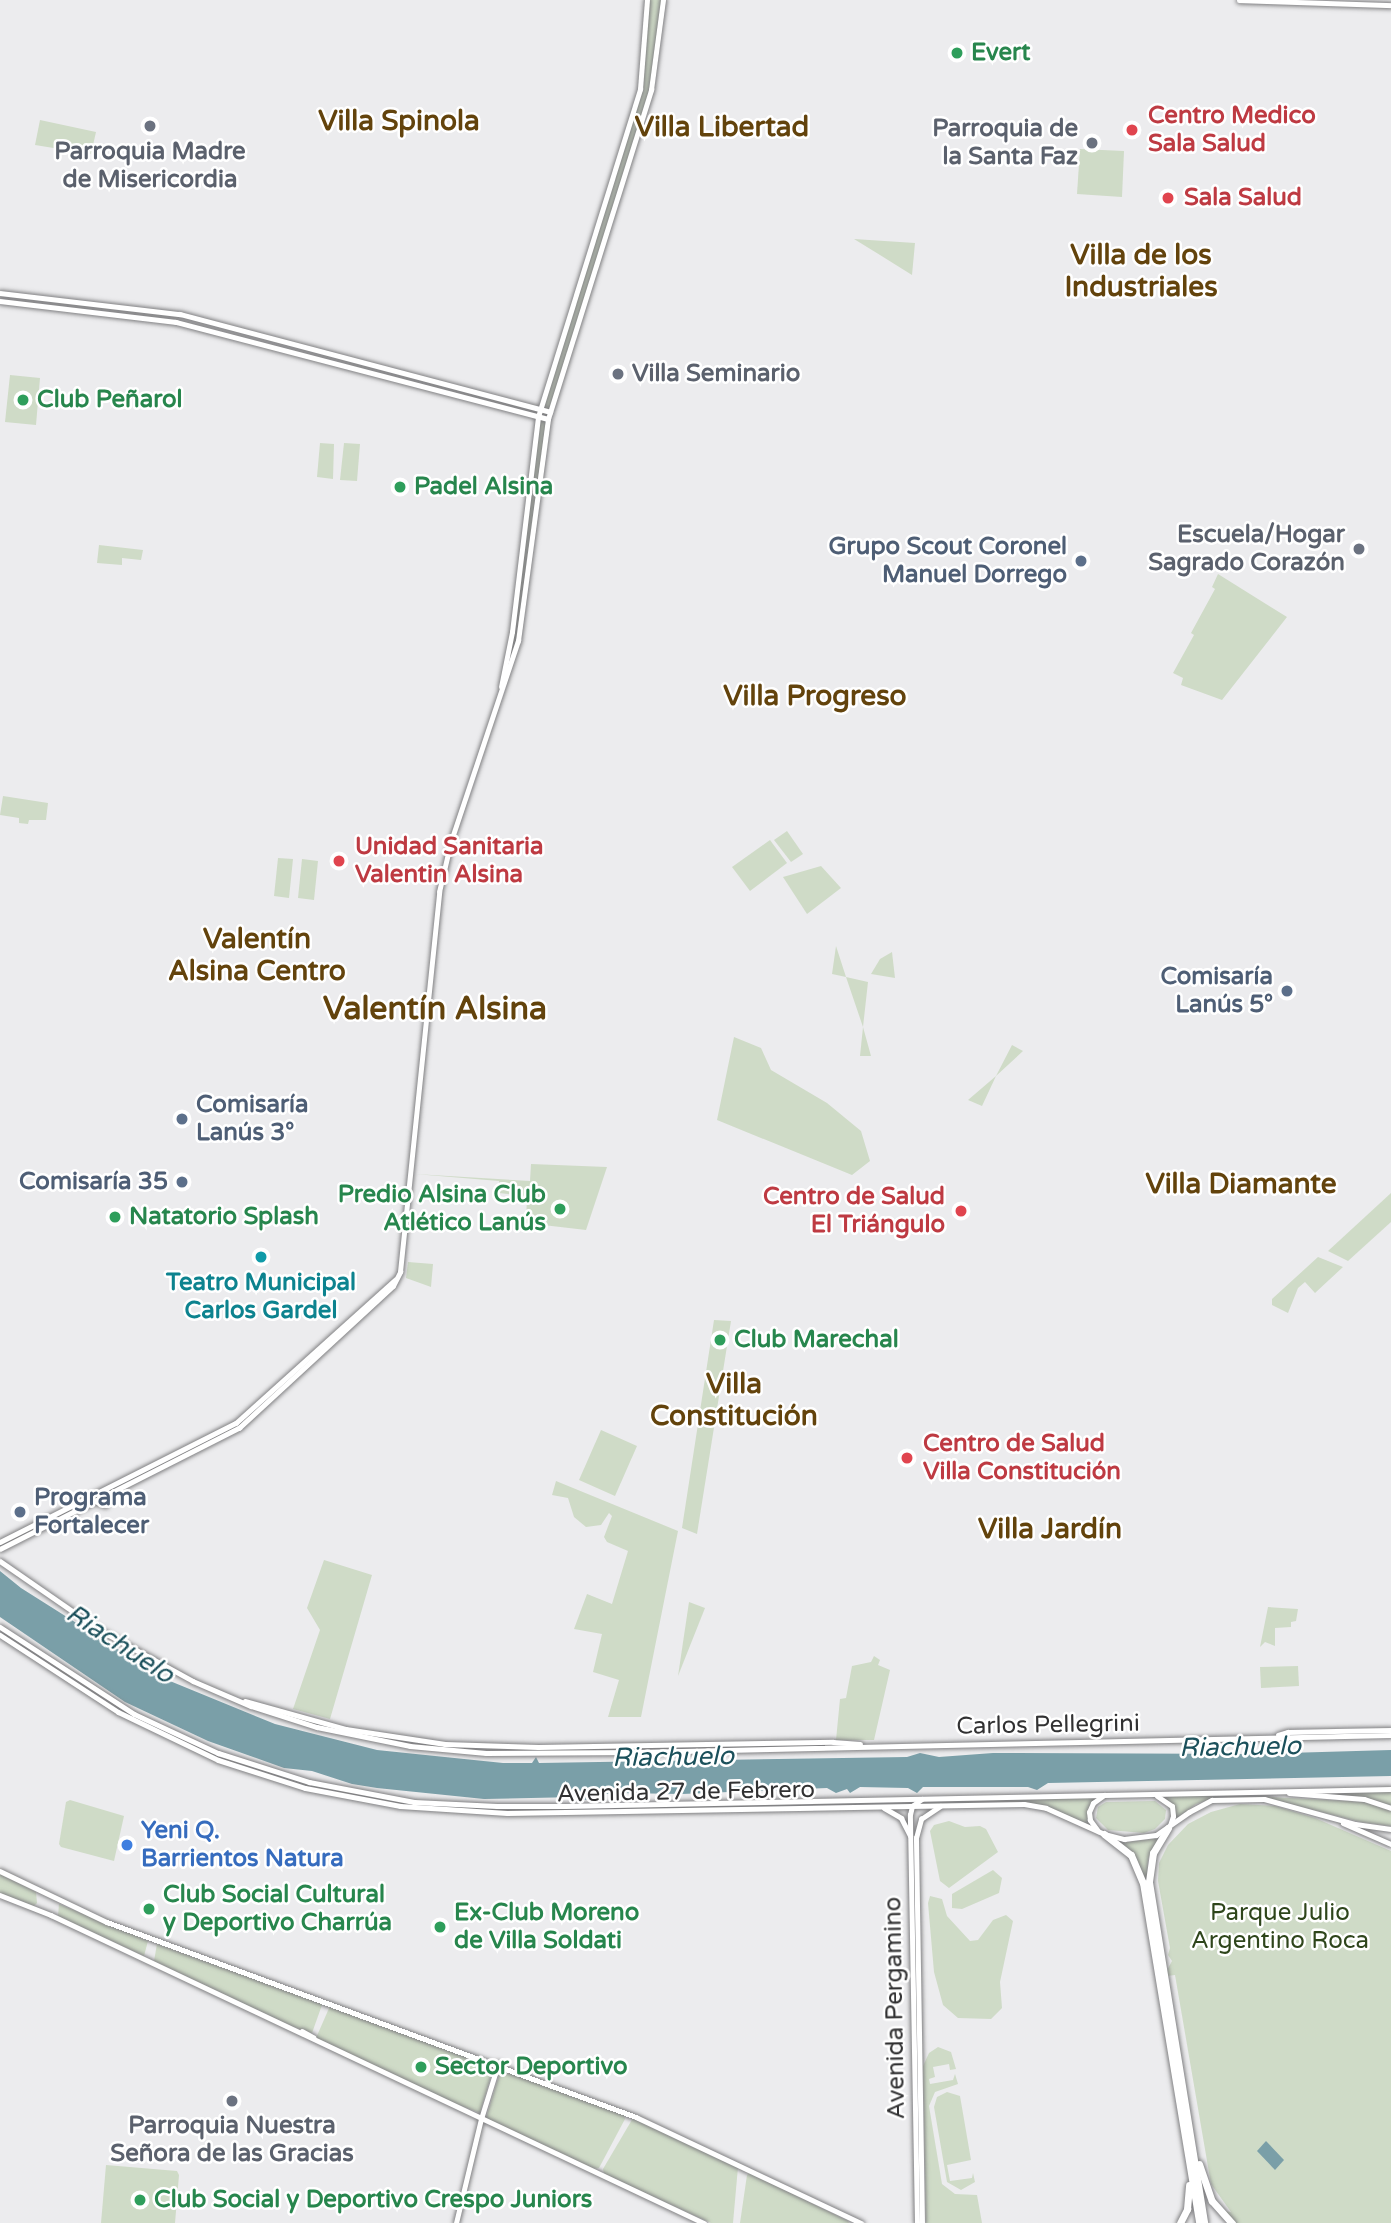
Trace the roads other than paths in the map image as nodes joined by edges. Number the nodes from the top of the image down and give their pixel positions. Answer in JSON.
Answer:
{"nodes":[{"id":1,"x":647,"y":0,"type":"edge"},
{"id":2,"x":663,"y":0,"type":"edge"},
{"id":3,"x":1239,"y":0,"type":"edge"},
{"id":4,"x":1391,"y":5,"type":"edge"},
{"id":5,"x":0,"y":293,"type":"edge"},
{"id":6,"x":0,"y":301,"type":"edge"},
{"id":7,"x":540,"y":409,"type":"junction"},
{"id":8,"x":550,"y":412,"type":"junction"},
{"id":9,"x":538,"y":417,"type":"junction"},
{"id":10,"x":548,"y":419,"type":"junction"},
{"id":11,"x":501,"y":687,"type":"junction"},
{"id":12,"x":396,"y":1280,"type":"junction"},
{"id":13,"x":96,"y":1502,"type":"junction"},
{"id":14,"x":106,"y":1505,"type":"dead end"},
{"id":15,"x":47,"y":1522,"type":"junction"},
{"id":16,"x":0,"y":1542,"type":"edge"},
{"id":17,"x":0,"y":1549,"type":"edge"},
{"id":18,"x":0,"y":1561,"type":"edge"},
{"id":19,"x":0,"y":1627,"type":"edge"},
{"id":20,"x":0,"y":1635,"type":"edge"},
{"id":21,"x":1391,"y":1733,"type":"edge"},
{"id":22,"x":1391,"y":1789,"type":"edge"},
{"id":23,"x":333,"y":1791,"type":"junction"},
{"id":24,"x":1263,"y":1791,"type":"junction"},
{"id":25,"x":1104,"y":1794,"type":"junction"},
{"id":26,"x":1153,"y":1794,"type":"junction"},
{"id":27,"x":923,"y":1798,"type":"junction"},
{"id":28,"x":400,"y":1803,"type":"junction"},
{"id":29,"x":877,"y":1806,"type":"junction"},
{"id":30,"x":912,"y":1806,"type":"junction"},
{"id":31,"x":941,"y":1806,"type":"junction"},
{"id":32,"x":1391,"y":1808,"type":"edge"},
{"id":33,"x":565,"y":1809,"type":"junction"},
{"id":34,"x":1333,"y":1818,"type":"junction"},
{"id":35,"x":1168,"y":1828,"type":"junction"},
{"id":36,"x":1391,"y":1829,"type":"edge"},
{"id":37,"x":1104,"y":1835,"type":"junction"},
{"id":38,"x":910,"y":1836,"type":"junction"},
{"id":39,"x":1391,"y":1844,"type":"edge"},
{"id":40,"x":0,"y":1871,"type":"edge"},
{"id":41,"x":0,"y":1895,"type":"edge"},
{"id":42,"x":288,"y":2028,"type":"junction"},
{"id":43,"x":313,"y":2037,"type":"dead end"},
{"id":44,"x":498,"y":2064,"type":"junction"},
{"id":45,"x":481,"y":2119,"type":"junction"},
{"id":46,"x":1186,"y":2129,"type":"junction"},
{"id":47,"x":1197,"y":2194,"type":"junction"},
{"id":48,"x":456,"y":2223,"type":"edge"},
{"id":49,"x":704,"y":2223,"type":"edge"},
{"id":50,"x":861,"y":2223,"type":"edge"},
{"id":51,"x":919,"y":2223,"type":"edge"},
{"id":52,"x":1180,"y":2223,"type":"edge"},
{"id":53,"x":1199,"y":2223,"type":"edge"},
{"id":54,"x":1204,"y":2223,"type":"edge"},
{"id":55,"x":1232,"y":2223,"type":"edge"}],
"edges":[{"from":1,"to":7,"type":"main road"},
{"from":2,"to":8,"type":"main road"},
{"from":3,"to":4,"type":"main road"},
{"from":5,"to":7,"type":"main road"},
{"from":6,"to":9,"type":"main road"},
{"from":7,"to":8,"type":"main road"},
{"from":7,"to":9,"type":"main road"},
{"from":8,"to":10,"type":"main road"},
{"from":9,"to":10,"type":"main road"},
{"from":9,"to":11,"type":"main road"},
{"from":10,"to":11,"type":"main road"},
{"from":11,"to":12,"type":"main road"},
{"from":12,"to":13,"type":"main road"},
{"from":12,"to":15,"type":"main road"},
{"from":13,"to":14,"type":"main road"},
{"from":13,"to":15,"type":"main road"},
{"from":15,"to":16,"type":"main road"},
{"from":15,"to":17,"type":"main road"},
{"from":18,"to":21,"type":"main road","name":"Carlos Pellegrini"},
{"from":19,"to":23,"type":"main road","name":"Avenida 27 de Febrero"},
{"from":20,"to":23,"type":"main road","name":"Avenida 27 de Febrero"},
{"from":22,"to":24,"type":"main road","name":"Avenida 27 de Febrero"},
{"from":23,"to":28,"type":"main road","name":"Avenida 27 de Febrero"},
{"from":24,"to":26,"type":"main road","name":"Avenida 27 de Febrero"},
{"from":24,"to":32,"type":"main road"},
{"from":25,"to":26,"type":"main road","name":"Avenida 27 de Febrero"},
{"from":25,"to":27,"type":"main road","name":"Avenida 27 de Febrero"},
{"from":25,"to":37,"type":"main road"},
{"from":26,"to":35,"type":"main road"},
{"from":27,"to":30,"type":"main road"},
{"from":27,"to":33,"type":"main road","name":"Avenida 27 de Febrero"},
{"from":28,"to":33,"type":"main road","name":"Avenida 27 de Febrero"},
{"from":28,"to":33,"type":"main road","name":"Avenida 27 de Febrero"},
{"from":29,"to":30,"type":"main road","name":"Avenida 27 de Febrero"},
{"from":29,"to":33,"type":"main road","name":"Avenida 27 de Febrero"},
{"from":29,"to":38,"type":"main road"},
{"from":30,"to":31,"type":"main road","name":"Avenida 27 de Febrero"},
{"from":30,"to":38,"type":"main road","name":"Avenida Pergamino"},
{"from":31,"to":37,"type":"main road","name":"Avenida 27 de Febrero"},
{"from":31,"to":51,"type":"main road","name":"Avenida Pergamino"},
{"from":34,"to":35,"type":"main road","name":"Avenida 27 de Febrero"},
{"from":34,"to":36,"type":"main road","name":"Avenida 27 de Febrero"},
{"from":34,"to":39,"type":"main road"},
{"from":35,"to":37,"type":"main road","name":"Avenida 27 de Febrero"},
{"from":35,"to":46,"type":"highway"},
{"from":37,"to":46,"type":"highway"},
{"from":38,"to":51,"type":"main road","name":"Avenida Pergamino"},
{"from":40,"to":44,"type":"main road"},
{"from":41,"to":42,"type":"main road"},
{"from":42,"to":43,"type":"main road"},
{"from":42,"to":45,"type":"main road"},
{"from":44,"to":45,"type":"main road"},
{"from":44,"to":50,"type":"main road"},
{"from":45,"to":48,"type":"main road"},
{"from":45,"to":49,"type":"main road"},
{"from":46,"to":47,"type":"highway"},
{"from":46,"to":52,"type":"highway"},
{"from":46,"to":55,"type":"highway"},
{"from":47,"to":53,"type":"highway"},
{"from":47,"to":54,"type":"highway"}]}
